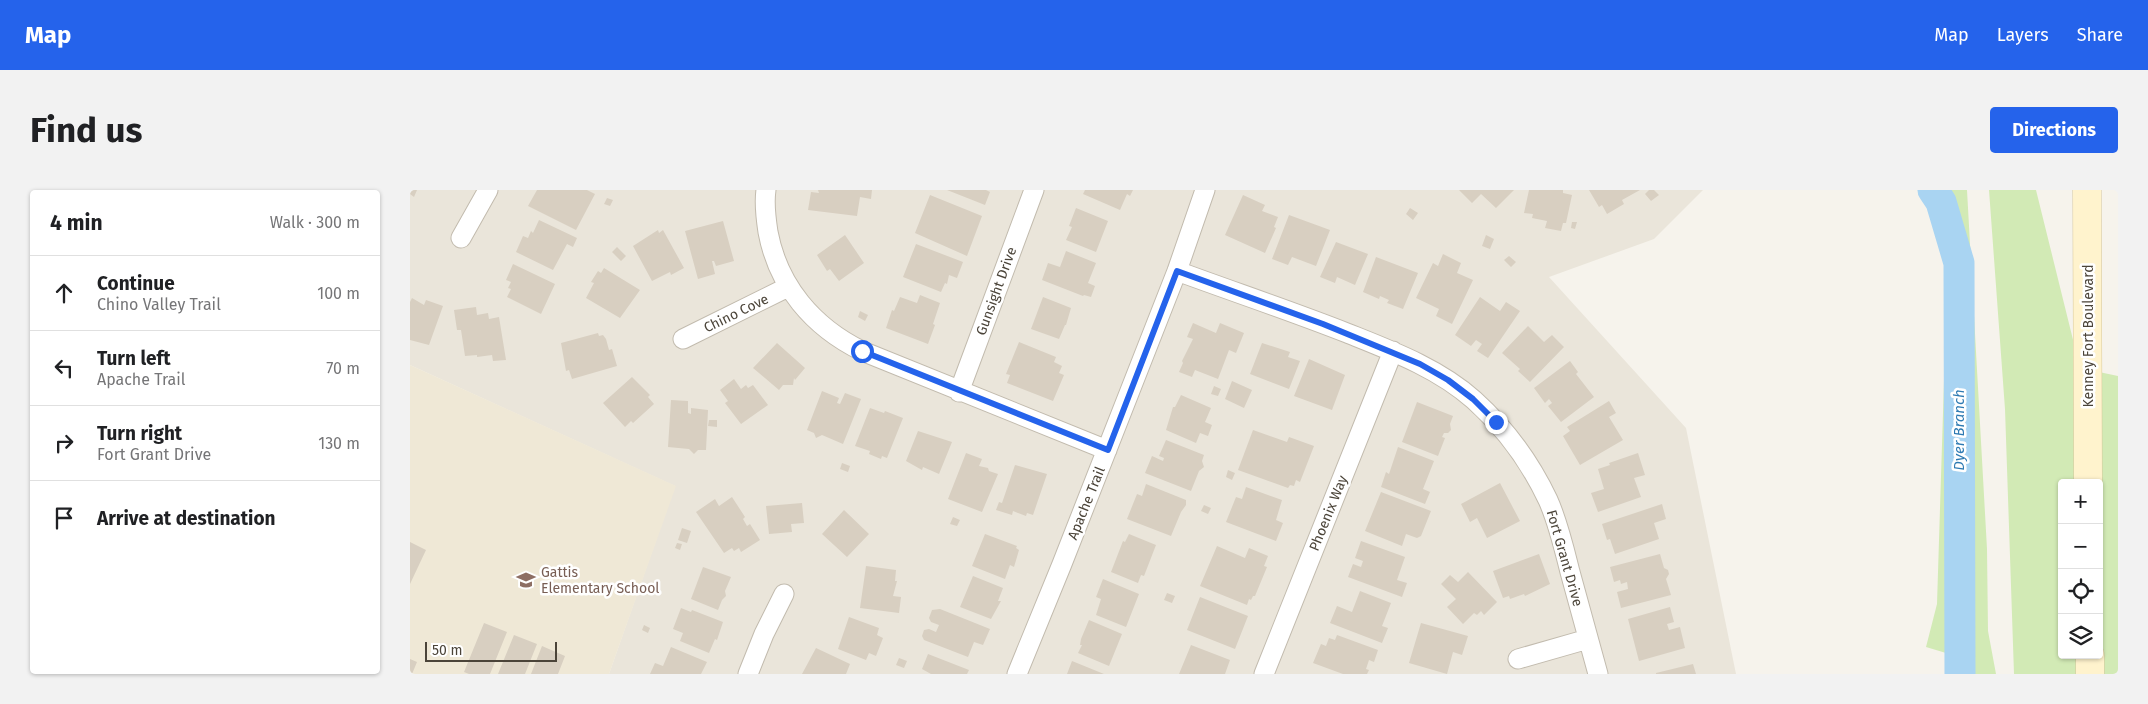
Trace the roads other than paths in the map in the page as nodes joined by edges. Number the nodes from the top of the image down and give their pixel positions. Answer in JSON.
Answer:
{"nodes":[{"id":1,"x":488,"y":190,"type":"edge"},
{"id":2,"x":766,"y":190,"type":"edge"},
{"id":3,"x":1034,"y":190,"type":"edge"},
{"id":4,"x":1204,"y":190,"type":"edge"},
{"id":5,"x":2086,"y":190,"type":"edge"},
{"id":6,"x":461,"y":238,"type":"dead end"},
{"id":7,"x":1177,"y":271,"type":"junction"},
{"id":8,"x":788,"y":287,"type":"junction"},
{"id":9,"x":683,"y":338,"type":"dead end"},
{"id":10,"x":1392,"y":351,"type":"junction"},
{"id":11,"x":959,"y":392,"type":"junction"},
{"id":12,"x":1108,"y":450,"type":"junction"},
{"id":13,"x":2088,"y":479,"type":"edge"},
{"id":14,"x":784,"y":594,"type":"dead end"},
{"id":15,"x":1588,"y":639,"type":"junction"},
{"id":16,"x":1518,"y":658,"type":"dead end"},
{"id":17,"x":2090,"y":659,"type":"edge"},
{"id":18,"x":748,"y":674,"type":"edge"},
{"id":19,"x":1017,"y":674,"type":"edge"},
{"id":20,"x":1264,"y":674,"type":"edge"},
{"id":21,"x":1598,"y":674,"type":"edge"},
{"id":22,"x":2090,"y":674,"type":"edge"}],
"edges":[{"from":1,"to":6,"type":"street"},
{"from":2,"to":8,"type":"street"},
{"from":3,"to":11,"type":"street","name":"Gunsight Drive"},
{"from":4,"to":7,"type":"street","name":"Apache Trail"},
{"from":5,"to":13,"type":"main road","name":"Kenney Fort Boulevard"},
{"from":7,"to":10,"type":"street","name":"Fort Grant Drive"},
{"from":7,"to":12,"type":"street","name":"Apache Trail"},
{"from":8,"to":9,"type":"street","name":"Chino Cove"},
{"from":8,"to":11,"type":"street"},
{"from":10,"to":15,"type":"street","name":"Fort Grant Drive"},
{"from":10,"to":20,"type":"street","name":"Phoenix Way"},
{"from":11,"to":12,"type":"street"},
{"from":12,"to":19,"type":"street","name":"Apache Trail"},
{"from":14,"to":18,"type":"street"},
{"from":15,"to":16,"type":"street"},
{"from":15,"to":21,"type":"street","name":"Fort Grant Drive"},
{"from":17,"to":22,"type":"main road"}]}
